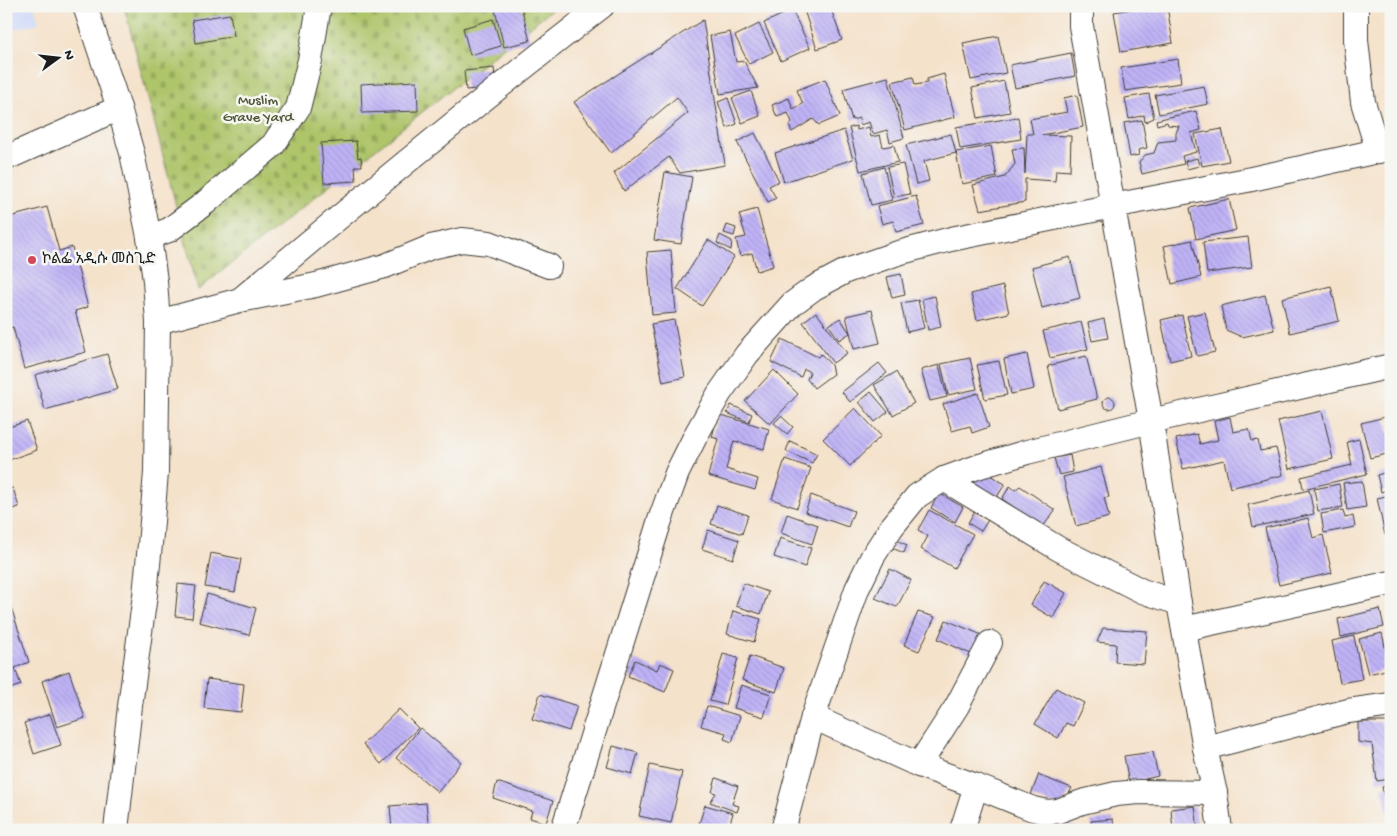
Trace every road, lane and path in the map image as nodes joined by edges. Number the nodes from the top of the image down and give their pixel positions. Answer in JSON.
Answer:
{"nodes":[{"id":1,"x":85,"y":6,"type":"edge"},
{"id":2,"x":319,"y":6,"type":"edge"},
{"id":3,"x":602,"y":6,"type":"edge"},
{"id":4,"x":1081,"y":6,"type":"edge"},
{"id":5,"x":1356,"y":6,"type":"edge"},
{"id":6,"x":119,"y":108,"type":"junction"},
{"id":7,"x":1384,"y":150,"type":"edge"},
{"id":8,"x":6,"y":158,"type":"edge"},
{"id":9,"x":1113,"y":206,"type":"junction"},
{"id":10,"x":149,"y":237,"type":"junction"},
{"id":11,"x":549,"y":266,"type":"dead end"},
{"id":12,"x":240,"y":300,"type":"junction"},
{"id":13,"x":158,"y":322,"type":"junction"},
{"id":14,"x":1391,"y":366,"type":"edge"},
{"id":15,"x":1151,"y":421,"type":"junction"},
{"id":16,"x":944,"y":480,"type":"junction"},
{"id":17,"x":1391,"y":583,"type":"edge"},
{"id":18,"x":1179,"y":603,"type":"junction"},
{"id":19,"x":1184,"y":629,"type":"junction"},
{"id":20,"x":990,"y":643,"type":"dead end"},
{"id":21,"x":1391,"y":705,"type":"edge"},
{"id":22,"x":813,"y":717,"type":"junction"},
{"id":23,"x":1205,"y":748,"type":"junction"},
{"id":24,"x":919,"y":765,"type":"junction"},
{"id":25,"x":976,"y":786,"type":"junction"},
{"id":26,"x":1215,"y":793,"type":"junction"},
{"id":27,"x":116,"y":830,"type":"edge"},
{"id":28,"x":562,"y":830,"type":"edge"},
{"id":29,"x":783,"y":830,"type":"edge"},
{"id":30,"x":962,"y":830,"type":"edge"},
{"id":31,"x":1220,"y":830,"type":"edge"}],
"edges":[{"from":1,"to":6,"type":"street"},
{"from":2,"to":10,"type":"street"},
{"from":3,"to":12,"type":"street"},
{"from":4,"to":9,"type":"street"},
{"from":5,"to":7,"type":"street"},
{"from":6,"to":8,"type":"street"},
{"from":6,"to":10,"type":"street"},
{"from":7,"to":9,"type":"street"},
{"from":9,"to":15,"type":"street"},
{"from":9,"to":28,"type":"street"},
{"from":10,"to":13,"type":"street"},
{"from":11,"to":12,"type":"street"},
{"from":12,"to":13,"type":"street"},
{"from":13,"to":27,"type":"street"},
{"from":14,"to":15,"type":"street"},
{"from":15,"to":16,"type":"street"},
{"from":15,"to":18,"type":"street"},
{"from":16,"to":18,"type":"street"},
{"from":16,"to":22,"type":"street"},
{"from":17,"to":19,"type":"street"},
{"from":18,"to":19,"type":"street"},
{"from":19,"to":23,"type":"street"},
{"from":20,"to":24,"type":"street"},
{"from":21,"to":23,"type":"street"},
{"from":22,"to":24,"type":"street"},
{"from":22,"to":29,"type":"street"},
{"from":23,"to":26,"type":"street"},
{"from":24,"to":25,"type":"street"},
{"from":25,"to":26,"type":"street"},
{"from":25,"to":30,"type":"street"},
{"from":26,"to":31,"type":"street"}]}
